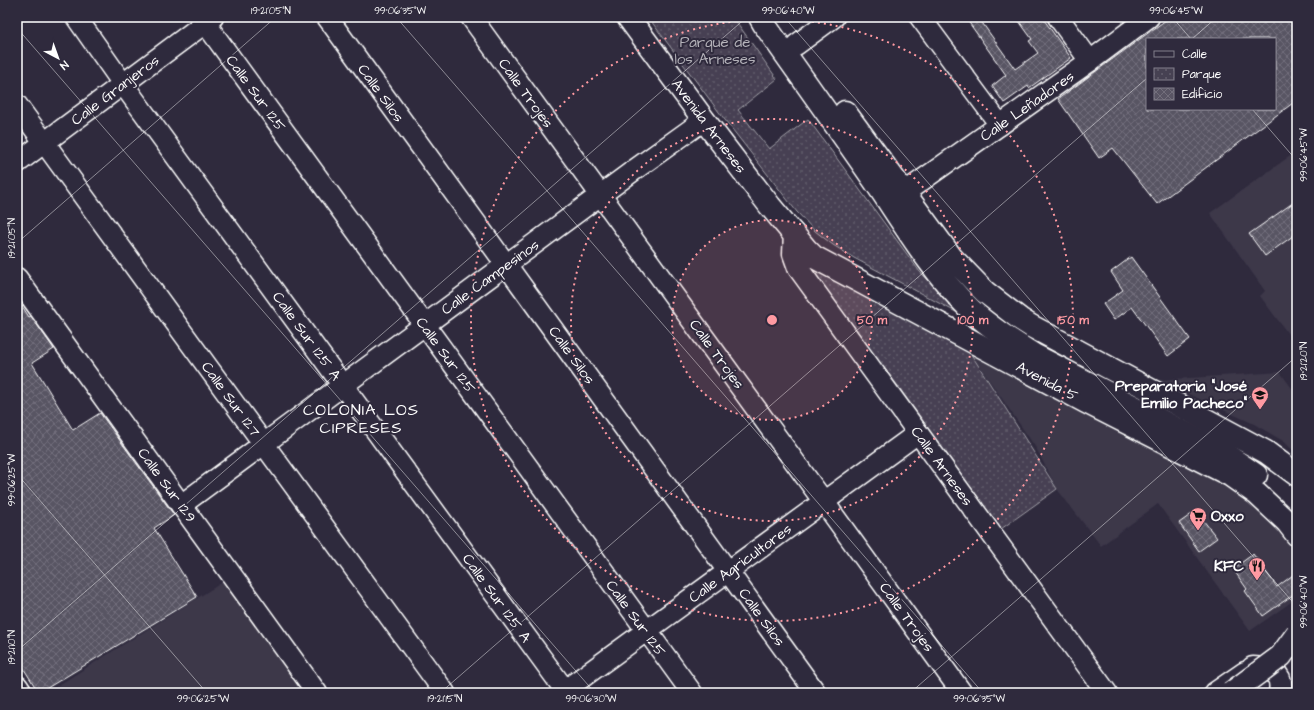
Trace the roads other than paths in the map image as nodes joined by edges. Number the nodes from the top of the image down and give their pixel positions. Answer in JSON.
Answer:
{"nodes":[{"id":1,"x":76,"y":17,"type":"edge"},
{"id":2,"x":326,"y":17,"type":"edge"},
{"id":3,"x":471,"y":17,"type":"edge"},
{"id":4,"x":628,"y":17,"type":"edge"},
{"id":5,"x":760,"y":17,"type":"edge"},
{"id":6,"x":776,"y":17,"type":"edge"},
{"id":7,"x":834,"y":17,"type":"edge"},
{"id":8,"x":920,"y":17,"type":"edge"},
{"id":9,"x":1058,"y":17,"type":"edge"},
{"id":10,"x":1149,"y":17,"type":"edge"},
{"id":11,"x":207,"y":19,"type":"edge"},
{"id":12,"x":796,"y":45,"type":"junction"},
{"id":13,"x":1090,"y":61,"type":"junction"},
{"id":14,"x":123,"y":84,"type":"junction"},
{"id":15,"x":17,"y":104,"type":"edge"},
{"id":16,"x":704,"y":120,"type":"junction"},
{"id":17,"x":1000,"y":125,"type":"junction"},
{"id":18,"x":44,"y":142,"type":"junction"},
{"id":19,"x":17,"y":163,"type":"edge"},
{"id":20,"x":904,"y":193,"type":"junction"},
{"id":21,"x":601,"y":195,"type":"junction"},
{"id":22,"x":794,"y":233,"type":"junction"},
{"id":23,"x":506,"y":265,"type":"junction"},
{"id":24,"x":17,"y":278,"type":"edge"},
{"id":25,"x":424,"y":325,"type":"junction"},
{"id":26,"x":343,"y":386,"type":"junction"},
{"id":27,"x":918,"y":432,"type":"junction"},
{"id":28,"x":264,"y":444,"type":"junction"},
{"id":29,"x":1297,"y":475,"type":"edge"},
{"id":30,"x":824,"y":502,"type":"junction"},
{"id":31,"x":181,"y":505,"type":"junction"},
{"id":32,"x":1297,"y":512,"type":"edge"},
{"id":33,"x":1297,"y":535,"type":"edge"},
{"id":34,"x":728,"y":571,"type":"junction"},
{"id":35,"x":646,"y":631,"type":"junction"},
{"id":36,"x":1297,"y":634,"type":"edge"},
{"id":37,"x":1292,"y":653,"type":"edge"},
{"id":38,"x":1254,"y":668,"type":"junction"},
{"id":39,"x":1297,"y":685,"type":"edge"},
{"id":40,"x":17,"y":687,"type":"edge"},
{"id":41,"x":564,"y":692,"type":"edge"},
{"id":42,"x":21,"y":693,"type":"edge"},
{"id":43,"x":317,"y":693,"type":"edge"},
{"id":44,"x":445,"y":693,"type":"edge"},
{"id":45,"x":692,"y":693,"type":"edge"},
{"id":46,"x":816,"y":693,"type":"edge"},
{"id":47,"x":962,"y":693,"type":"edge"},
{"id":48,"x":1107,"y":693,"type":"edge"},
{"id":49,"x":1216,"y":693,"type":"edge"},
{"id":50,"x":1231,"y":693,"type":"edge"},
{"id":51,"x":1253,"y":693,"type":"edge"},
{"id":52,"x":1280,"y":693,"type":"edge"},
{"id":53,"x":1286,"y":693,"type":"edge"}],
"edges":[{"from":1,"to":14,"type":"street","name":"Calle Sur 125 A"},
{"from":2,"to":23,"type":"street","name":"Calle Silos"},
{"from":3,"to":21,"type":"street","name":"Calle Trojes"},
{"from":4,"to":16,"type":"main road","name":"Avenida Arneses"},
{"from":5,"to":32,"type":"main road"},
{"from":6,"to":12,"type":"main road"},
{"from":7,"to":12,"type":"street"},
{"from":8,"to":17,"type":"street"},
{"from":9,"to":13,"type":"street"},
{"from":10,"to":13,"type":"street","name":"Calle Leñadores"},
{"from":11,"to":14,"type":"street","name":"Calle Granjeros"},
{"from":11,"to":25,"type":"street","name":"Calle Sur 125"},
{"from":12,"to":20,"type":"main road"},
{"from":13,"to":17,"type":"street","name":"Calle Leñadores"},
{"from":14,"to":18,"type":"street","name":"Calle Granjeros"},
{"from":14,"to":26,"type":"street","name":"Calle Sur 125 A"},
{"from":15,"to":18,"type":"street","name":"Calle Sur 127"},
{"from":16,"to":21,"type":"street","name":"Calle Campesinos"},
{"from":16,"to":22,"type":"main road","name":"Avenida Arneses"},
{"from":17,"to":20,"type":"street","name":"Calle Leñadores"},
{"from":18,"to":19,"type":"street","name":"Calle Granjeros"},
{"from":18,"to":28,"type":"street","name":"Calle Sur 127"},
{"from":20,"to":29,"type":"main road"},
{"from":21,"to":23,"type":"street","name":"Calle Campesinos"},
{"from":21,"to":30,"type":"street","name":"Calle Trojes"},
{"from":22,"to":27,"type":"street","name":"Calle Arneses"},
{"from":22,"to":33,"type":"main road","name":"Avenida 5"},
{"from":23,"to":25,"type":"street","name":"Calle Campesinos"},
{"from":23,"to":34,"type":"street","name":"Calle Silos"},
{"from":24,"to":31,"type":"street","name":"Calle Sur 129"},
{"from":25,"to":26,"type":"street","name":"Calle Campesinos"},
{"from":25,"to":35,"type":"street","name":"Calle Sur 125"},
{"from":26,"to":28,"type":"street","name":"Calle Campesinos"},
{"from":26,"to":41,"type":"street","name":"Calle Sur 125 A"},
{"from":27,"to":30,"type":"street","name":"Calle Agricultores"},
{"from":27,"to":48,"type":"street","name":"Calle Arneses"},
{"from":28,"to":31,"type":"street","name":"Calle Campesinos"},
{"from":28,"to":44,"type":"street","name":"Calle Sur 127"},
{"from":30,"to":34,"type":"street","name":"Calle Agricultores"},
{"from":30,"to":47,"type":"street","name":"Calle Trojes"},
{"from":31,"to":43,"type":"street","name":"Calle Sur 129"},
{"from":34,"to":35,"type":"street","name":"Calle Agricultores"},
{"from":34,"to":46,"type":"street","name":"Calle Silos"},
{"from":35,"to":41,"type":"street","name":"Calle Agricultores"},
{"from":35,"to":45,"type":"street","name":"Calle Sur 125"},
{"from":36,"to":37,"type":"main road","bridge":true},
{"from":36,"to":38,"type":"main road"},
{"from":37,"to":50,"type":"main road","bridge":true},
{"from":37,"to":51,"type":"main road"},
{"from":38,"to":49,"type":"main road"},
{"from":38,"to":52,"type":"main road"},
{"from":39,"to":53,"type":"main road"},
{"from":40,"to":42,"type":"main road"}]}
